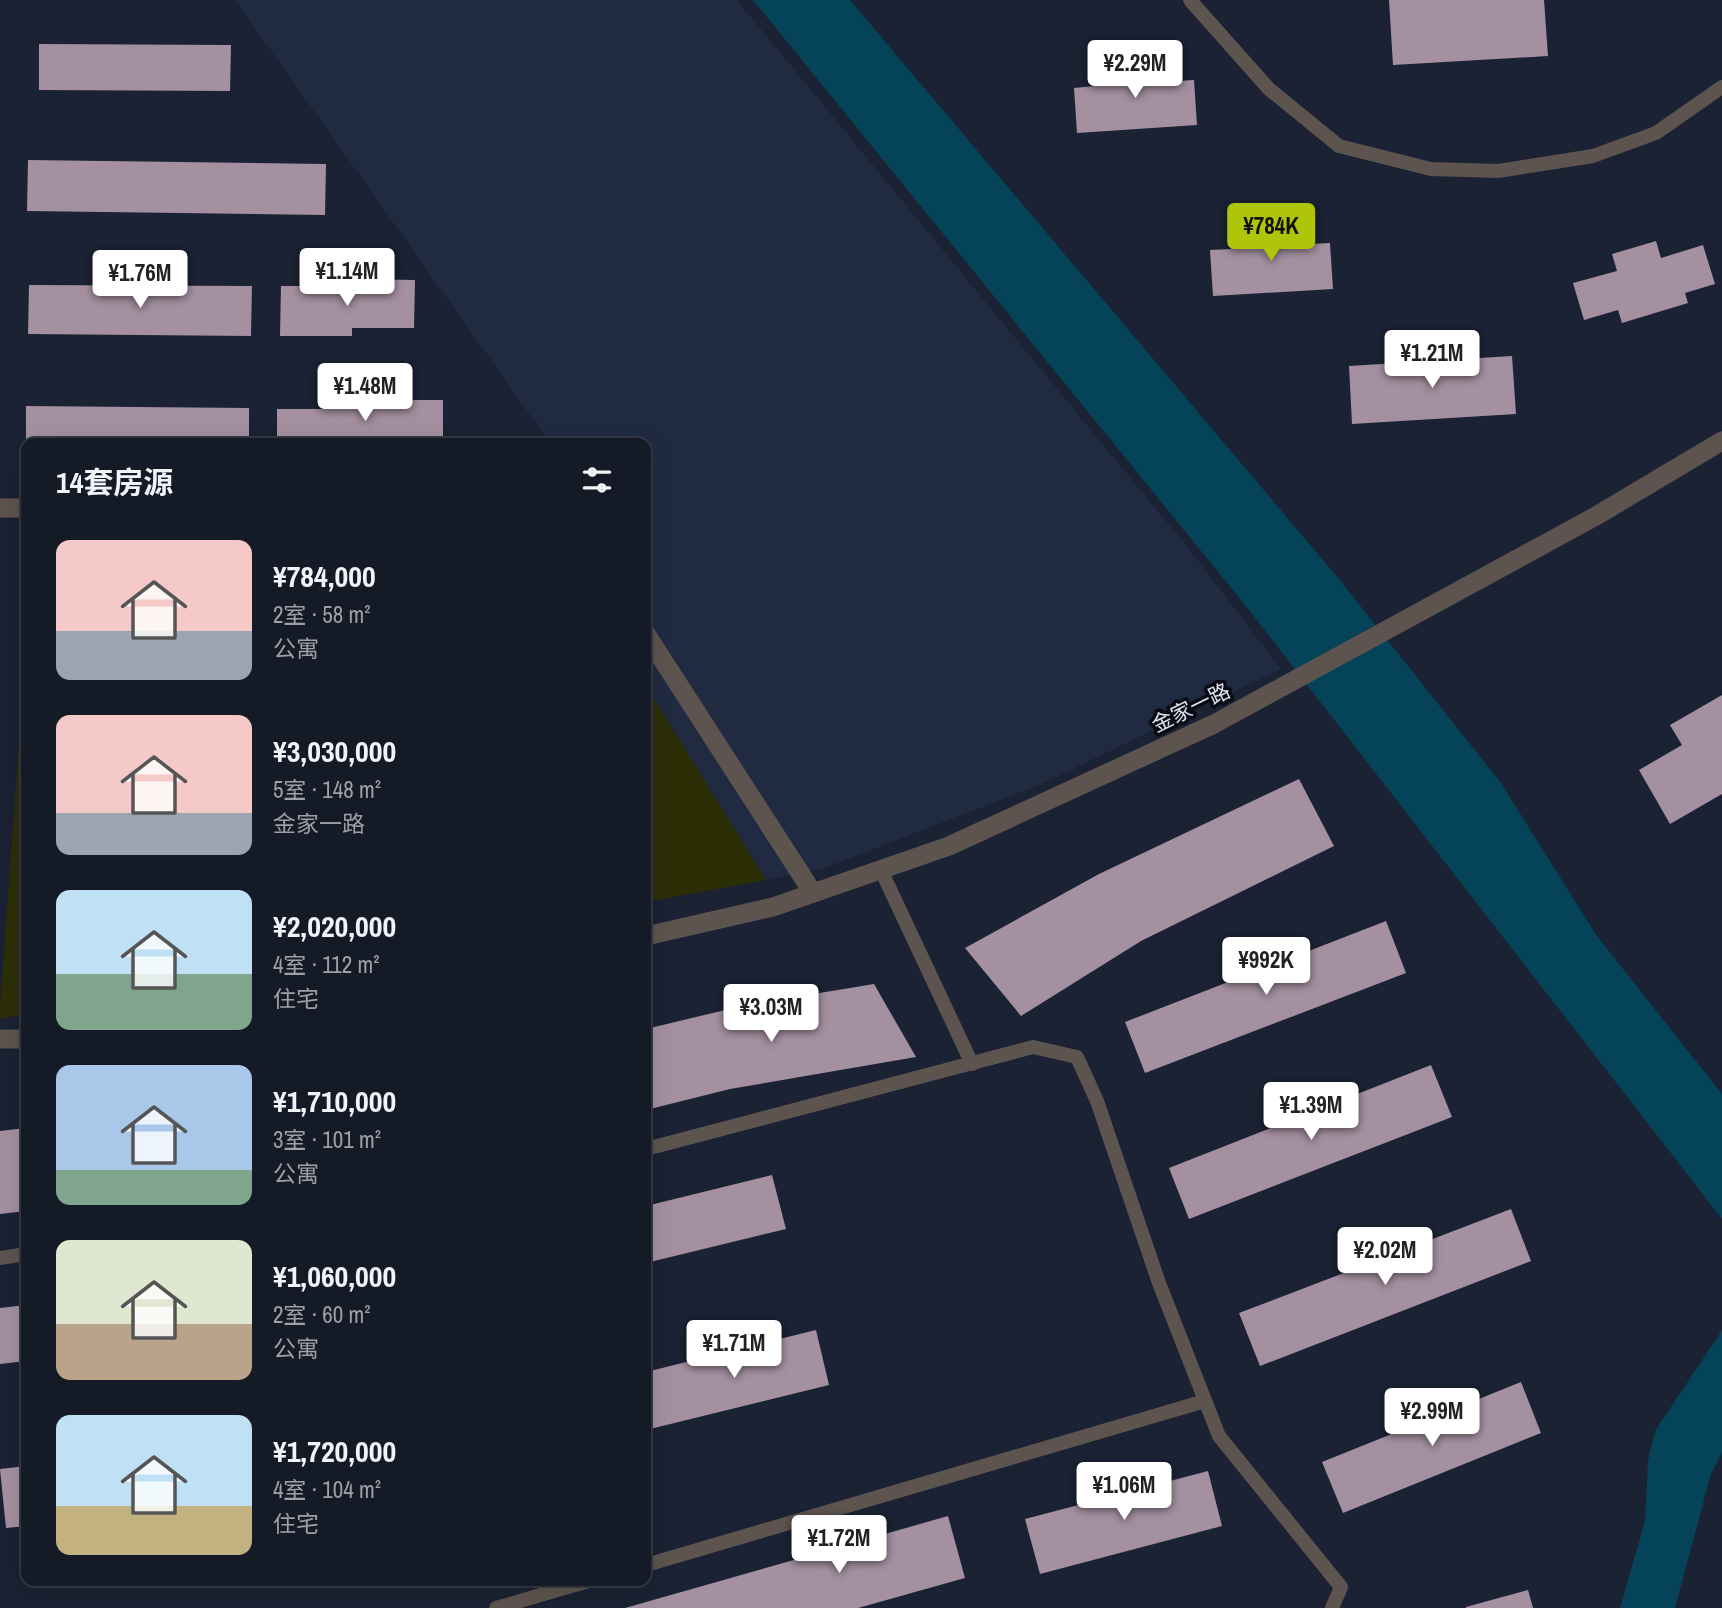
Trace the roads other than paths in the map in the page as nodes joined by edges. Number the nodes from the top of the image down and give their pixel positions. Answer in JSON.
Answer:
{"nodes":[{"id":1,"x":1190,"y":0,"type":"edge"},
{"id":2,"x":1722,"y":86,"type":"edge"},
{"id":3,"x":1722,"y":441,"type":"edge"},
{"id":4,"x":0,"y":508,"type":"edge"},
{"id":5,"x":21,"y":508,"type":"edge"},
{"id":6,"x":651,"y":643,"type":"edge"},
{"id":7,"x":881,"y":870,"type":"junction"},
{"id":8,"x":813,"y":893,"type":"junction"},
{"id":9,"x":651,"y":935,"type":"edge"},
{"id":10,"x":0,"y":1039,"type":"edge"},
{"id":11,"x":21,"y":1039,"type":"edge"},
{"id":12,"x":972,"y":1064,"type":"junction"},
{"id":13,"x":651,"y":1148,"type":"edge"},
{"id":14,"x":21,"y":1255,"type":"edge"},
{"id":15,"x":0,"y":1258,"type":"edge"},
{"id":16,"x":1205,"y":1401,"type":"junction"},
{"id":17,"x":651,"y":1563,"type":"edge"},
{"id":18,"x":571,"y":1586,"type":"edge"},
{"id":19,"x":496,"y":1608,"type":"edge"},
{"id":20,"x":1332,"y":1608,"type":"edge"}],
"edges":[{"from":1,"to":2,"type":"lane"},
{"from":3,"to":7,"type":"street","name":"金家一路"},
{"from":4,"to":5,"type":"street"},
{"from":6,"to":8,"type":"street"},
{"from":7,"to":8,"type":"street","name":"金家一路"},
{"from":7,"to":12,"type":"lane"},
{"from":8,"to":9,"type":"street","name":"金家一路"},
{"from":10,"to":11,"type":"street"},
{"from":12,"to":13,"type":"lane"},
{"from":12,"to":16,"type":"lane"},
{"from":14,"to":15,"type":"lane"},
{"from":16,"to":17,"type":"lane"},
{"from":16,"to":20,"type":"lane"},
{"from":18,"to":19,"type":"lane"}]}
